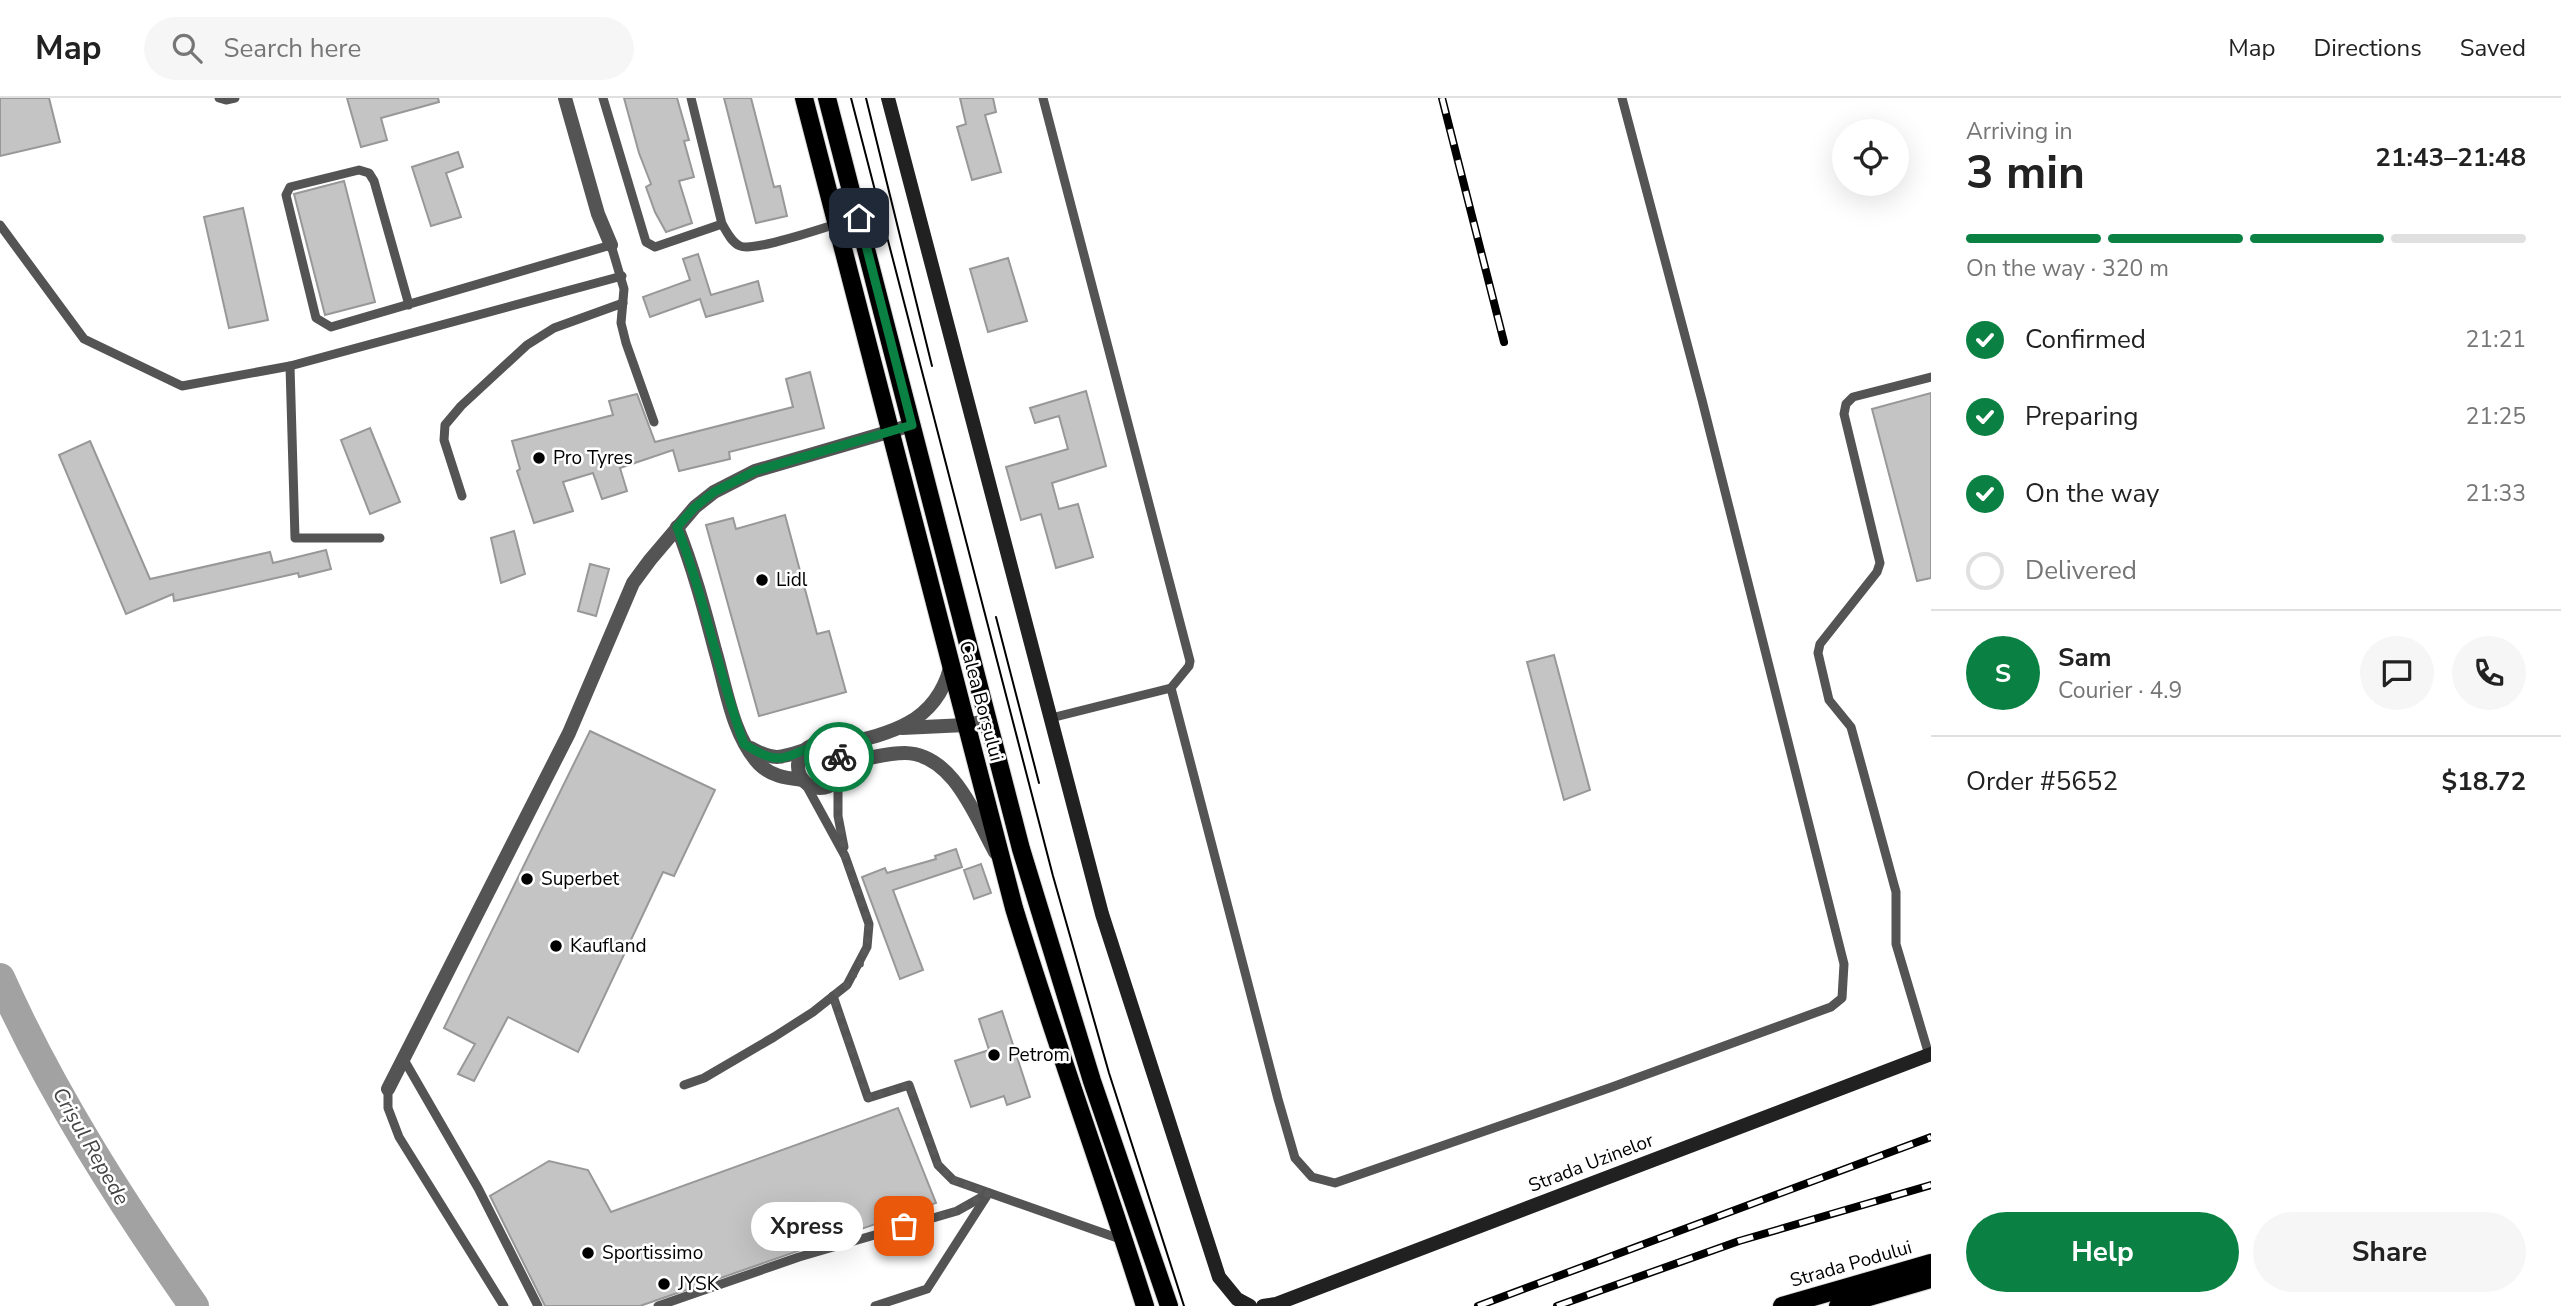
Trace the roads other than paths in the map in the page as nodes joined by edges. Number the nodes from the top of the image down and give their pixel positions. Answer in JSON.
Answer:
{"nodes":[{"id":1,"x":219,"y":98,"type":"edge"},
{"id":2,"x":235,"y":98,"type":"edge"},
{"id":3,"x":565,"y":98,"type":"edge"},
{"id":4,"x":603,"y":98,"type":"edge"},
{"id":5,"x":691,"y":98,"type":"edge"},
{"id":6,"x":804,"y":98,"type":"edge"},
{"id":7,"x":827,"y":98,"type":"edge"},
{"id":8,"x":888,"y":98,"type":"edge"},
{"id":9,"x":1043,"y":98,"type":"edge"},
{"id":10,"x":1622,"y":98,"type":"edge"},
{"id":11,"x":722,"y":224,"type":"junction"},
{"id":12,"x":836,"y":224,"type":"junction"},
{"id":13,"x":0,"y":225,"type":"edge"},
{"id":14,"x":611,"y":245,"type":"junction"},
{"id":15,"x":622,"y":276,"type":"junction"},
{"id":16,"x":623,"y":303,"type":"junction"},
{"id":17,"x":409,"y":305,"type":"junction"},
{"id":18,"x":290,"y":366,"type":"junction"},
{"id":19,"x":1931,"y":377,"type":"edge"},
{"id":20,"x":654,"y":422,"type":"dead end"},
{"id":21,"x":912,"y":425,"type":"junction"},
{"id":22,"x":891,"y":430,"type":"junction"},
{"id":23,"x":462,"y":496,"type":"dead end"},
{"id":24,"x":677,"y":527,"type":"junction"},
{"id":25,"x":380,"y":538,"type":"dead end"},
{"id":26,"x":950,"y":668,"type":"junction"},
{"id":27,"x":1171,"y":688,"type":"junction"},
{"id":28,"x":1051,"y":718,"type":"junction"},
{"id":29,"x":988,"y":721,"type":"junction"},
{"id":30,"x":966,"y":726,"type":"junction"},
{"id":31,"x":902,"y":728,"type":"junction"},
{"id":32,"x":744,"y":744,"type":"junction"},
{"id":33,"x":830,"y":747,"type":"junction"},
{"id":34,"x":805,"y":750,"type":"junction"},
{"id":35,"x":840,"y":772,"type":"junction"},
{"id":36,"x":804,"y":781,"type":"junction"},
{"id":37,"x":845,"y":856,"type":"junction"},
{"id":38,"x":1003,"y":867,"type":"junction"},
{"id":39,"x":833,"y":996,"type":"junction"},
{"id":40,"x":1930,"y":1054,"type":"edge"},
{"id":41,"x":403,"y":1058,"type":"junction"},
{"id":42,"x":684,"y":1085,"type":"dead end"},
{"id":43,"x":388,"y":1089,"type":"joint"},
{"id":44,"x":989,"y":1193,"type":"junction"},
{"id":45,"x":1124,"y":1241,"type":"junction"},
{"id":46,"x":1931,"y":1263,"type":"edge"},
{"id":47,"x":1931,"y":1279,"type":"edge"},
{"id":48,"x":504,"y":1306,"type":"edge"},
{"id":49,"x":538,"y":1306,"type":"edge"},
{"id":50,"x":658,"y":1306,"type":"edge"},
{"id":51,"x":874,"y":1306,"type":"edge"},
{"id":52,"x":1145,"y":1306,"type":"edge"},
{"id":53,"x":1168,"y":1306,"type":"edge"},
{"id":54,"x":1250,"y":1306,"type":"edge"},
{"id":55,"x":1263,"y":1306,"type":"edge"},
{"id":56,"x":1782,"y":1306,"type":"edge"},
{"id":57,"x":1838,"y":1306,"type":"edge"}],
"edges":[{"from":1,"to":2,"type":"lane"},
{"from":3,"to":14,"type":"street"},
{"from":4,"to":11,"type":"lane"},
{"from":5,"to":11,"type":"lane"},
{"from":6,"to":12,"type":"main road","name":"Calea Borșului"},
{"from":7,"to":21,"type":"main road","name":"Calea Borșului"},
{"from":8,"to":28,"type":"street"},
{"from":9,"to":27,"type":"lane"},
{"from":10,"to":27,"type":"lane"},
{"from":11,"to":12,"type":"lane"},
{"from":12,"to":22,"type":"main road","name":"Calea Borșului"},
{"from":13,"to":18,"type":"lane"},
{"from":14,"to":15,"type":"lane"},
{"from":14,"to":17,"type":"lane"},
{"from":15,"to":16,"type":"lane"},
{"from":15,"to":18,"type":"lane"},
{"from":16,"to":20,"type":"lane"},
{"from":16,"to":23,"type":"lane"},
{"from":17,"to":17,"type":"lane"},
{"from":18,"to":25,"type":"lane"},
{"from":19,"to":40,"type":"lane"},
{"from":21,"to":22,"type":"street"},
{"from":21,"to":29,"type":"main road","name":"Calea Borșului"},
{"from":22,"to":24,"type":"street"},
{"from":22,"to":26,"type":"main road","name":"Calea Borșului"},
{"from":24,"to":32,"type":"street"},
{"from":24,"to":41,"type":"street"},
{"from":26,"to":30,"type":"main road","name":"Calea Borșului"},
{"from":26,"to":31,"type":"street"},
{"from":27,"to":28,"type":"lane"},
{"from":28,"to":54,"type":"street"},
{"from":29,"to":30,"type":"street"},
{"from":29,"to":53,"type":"main road","name":"Calea Borșului"},
{"from":30,"to":31,"type":"street"},
{"from":30,"to":38,"type":"main road","name":"Calea Borșului"},
{"from":31,"to":33,"type":"street"},
{"from":32,"to":34,"type":"street"},
{"from":32,"to":36,"type":"street"},
{"from":33,"to":34,"type":"street"},
{"from":33,"to":35,"type":"street"},
{"from":34,"to":36,"type":"street"},
{"from":35,"to":36,"type":"street"},
{"from":35,"to":37,"type":"lane"},
{"from":35,"to":38,"type":"street"},
{"from":36,"to":37,"type":"lane"},
{"from":37,"to":39,"type":"lane"},
{"from":38,"to":45,"type":"main road","name":"Calea Borșului"},
{"from":39,"to":42,"type":"lane"},
{"from":39,"to":44,"type":"lane"},
{"from":40,"to":55,"type":"street","name":"Strada Uzinelor"},
{"from":41,"to":43,"type":"street"},
{"from":41,"to":49,"type":"lane"},
{"from":43,"to":48,"type":"lane"},
{"from":44,"to":45,"type":"lane"},
{"from":44,"to":50,"type":"lane"},
{"from":44,"to":51,"type":"lane"},
{"from":45,"to":52,"type":"main road","name":"Calea Borșului"},
{"from":46,"to":56,"type":"main road","name":"Strada Podului"},
{"from":47,"to":57,"type":"main road","name":"Strada Podului"}]}
